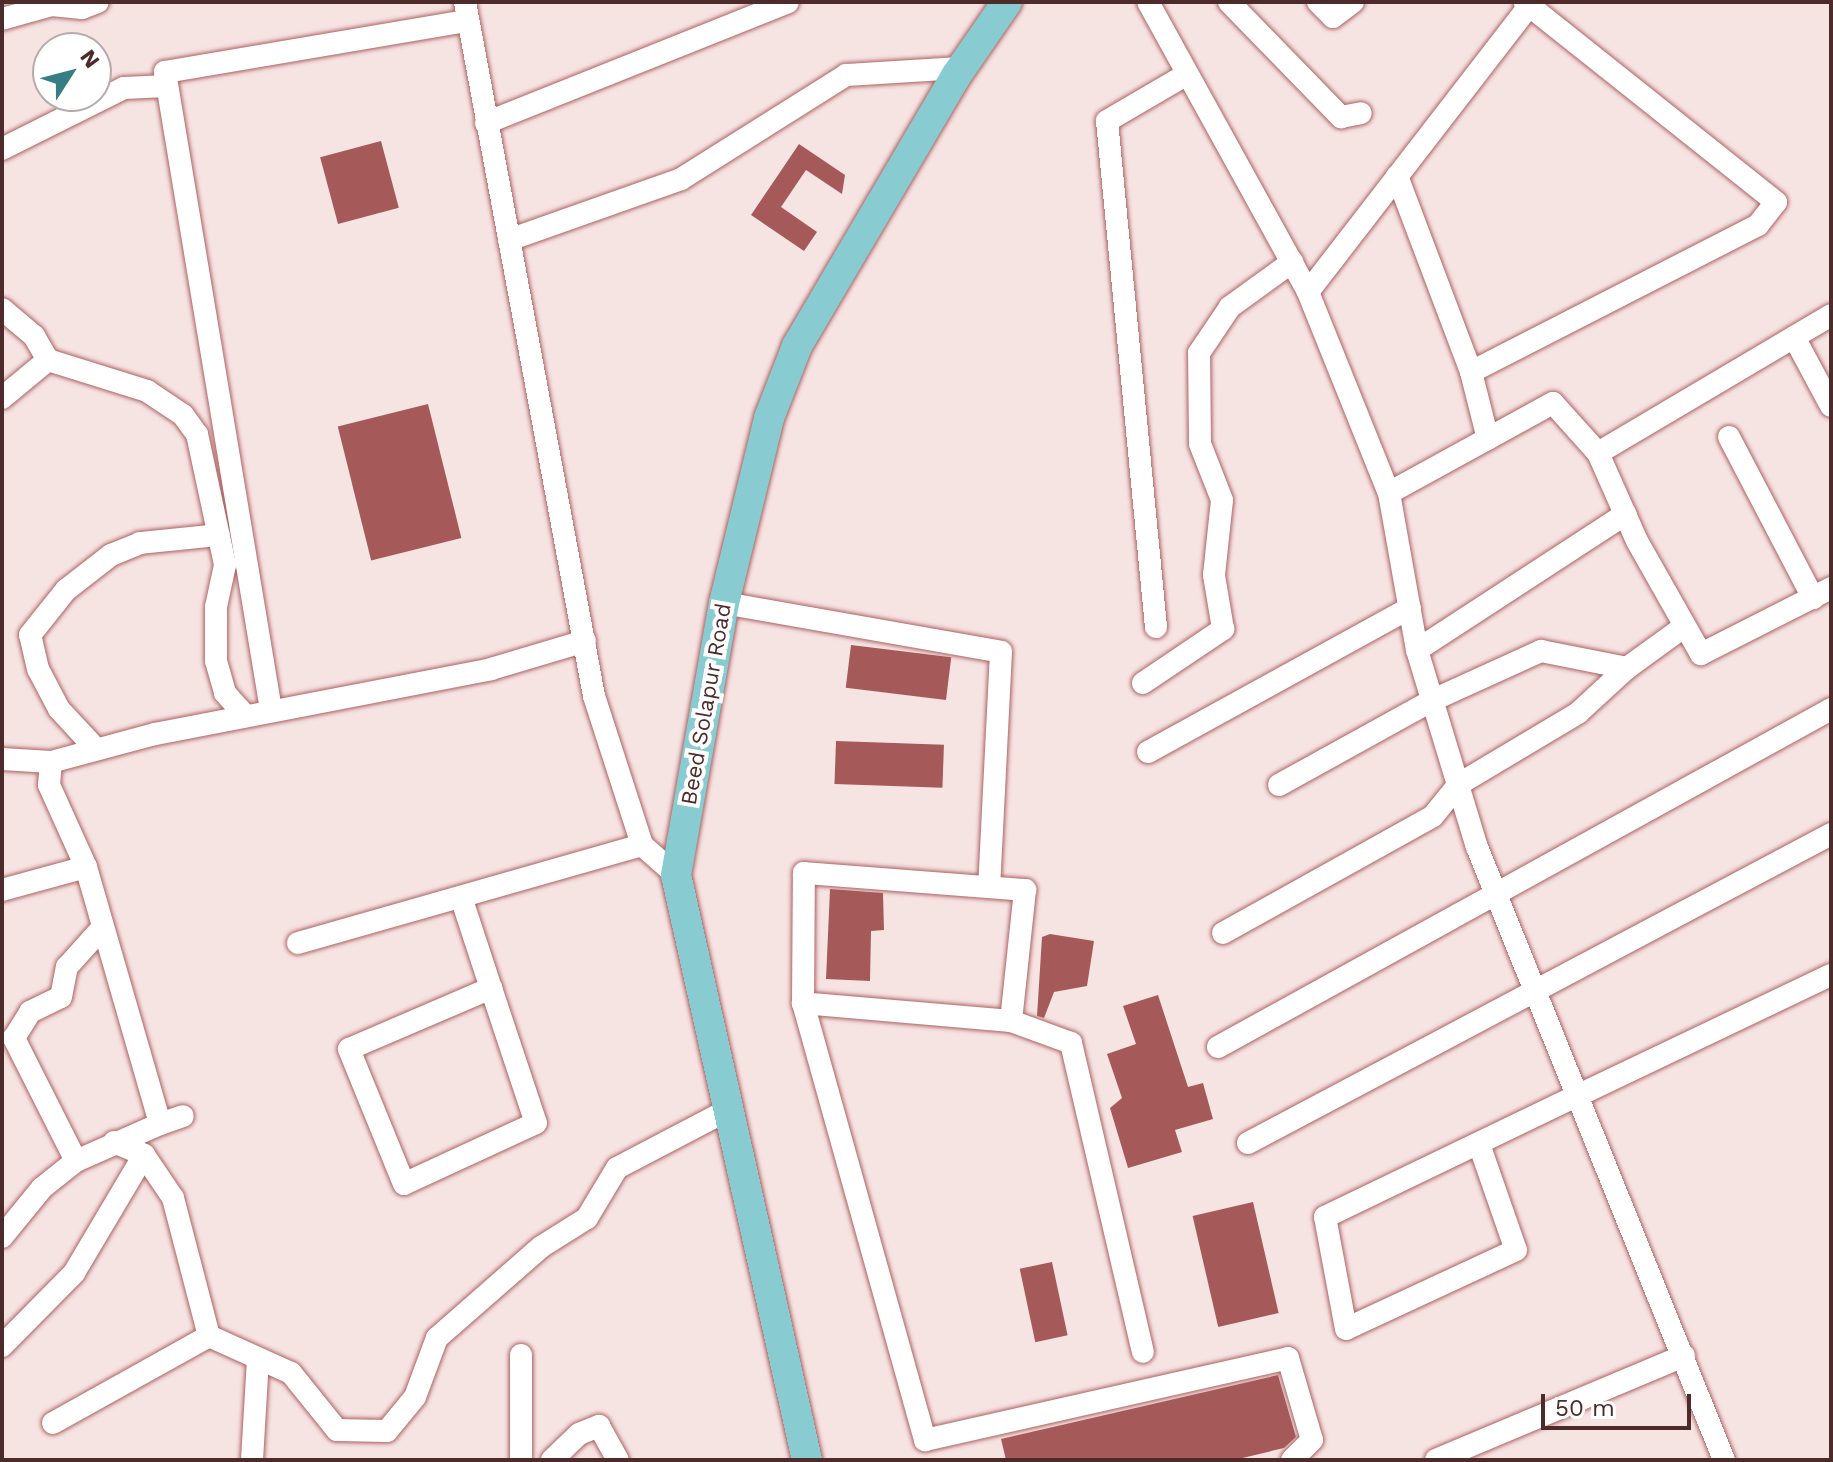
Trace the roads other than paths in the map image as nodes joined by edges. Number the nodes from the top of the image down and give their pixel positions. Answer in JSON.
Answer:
{"nodes":[{"id":1,"x":98,"y":2,"type":"edge"},
{"id":2,"x":788,"y":2,"type":"edge"},
{"id":3,"x":1007,"y":2,"type":"edge"},
{"id":4,"x":1148,"y":2,"type":"edge"},
{"id":5,"x":1229,"y":2,"type":"edge"},
{"id":6,"x":1318,"y":2,"type":"edge"},
{"id":7,"x":1353,"y":2,"type":"edge"},
{"id":8,"x":52,"y":3,"type":"edge"},
{"id":9,"x":1527,"y":4,"type":"edge"},
{"id":10,"x":467,"y":11,"type":"edge"},
{"id":11,"x":2,"y":19,"type":"edge"},
{"id":12,"x":961,"y":68,"type":"junction"},
{"id":13,"x":1184,"y":76,"type":"junction"},
{"id":14,"x":167,"y":86,"type":"junction"},
{"id":15,"x":1361,"y":113,"type":"dead end"},
{"id":16,"x":486,"y":123,"type":"junction"},
{"id":17,"x":2,"y":149,"type":"edge"},
{"id":18,"x":1397,"y":176,"type":"junction"},
{"id":19,"x":509,"y":240,"type":"junction"},
{"id":20,"x":1292,"y":262,"type":"junction"},
{"id":21,"x":1308,"y":292,"type":"junction"},
{"id":22,"x":2,"y":309,"type":"edge"},
{"id":23,"x":1831,"y":315,"type":"edge"},
{"id":24,"x":1794,"y":337,"type":"junction"},
{"id":25,"x":48,"y":360,"type":"junction"},
{"id":26,"x":1471,"y":372,"type":"junction"},
{"id":27,"x":2,"y":398,"type":"edge"},
{"id":28,"x":1831,"y":406,"type":"edge"},
{"id":29,"x":1729,"y":437,"type":"dead end"},
{"id":30,"x":1488,"y":439,"type":"junction"},
{"id":31,"x":1598,"y":453,"type":"junction"},
{"id":32,"x":1389,"y":493,"type":"junction"},
{"id":33,"x":1626,"y":514,"type":"junction"},
{"id":34,"x":219,"y":535,"type":"junction"},
{"id":35,"x":1822,"y":593,"type":"edge"},
{"id":36,"x":724,"y":603,"type":"junction"},
{"id":37,"x":1410,"y":608,"type":"junction"},
{"id":38,"x":1156,"y":627,"type":"dead end"},
{"id":39,"x":1682,"y":628,"type":"junction"},
{"id":40,"x":585,"y":641,"type":"junction"},
{"id":41,"x":1417,"y":650,"type":"junction"},
{"id":42,"x":1627,"y":668,"type":"junction"},
{"id":43,"x":1143,"y":683,"type":"dead end"},
{"id":44,"x":1433,"y":700,"type":"junction"},
{"id":45,"x":1831,"y":709,"type":"edge"},
{"id":46,"x":271,"y":710,"type":"junction"},
{"id":47,"x":245,"y":715,"type":"junction"},
{"id":48,"x":96,"y":749,"type":"junction"},
{"id":49,"x":1148,"y":752,"type":"dead end"},
{"id":50,"x":2,"y":759,"type":"edge"},
{"id":51,"x":51,"y":762,"type":"junction"},
{"id":52,"x":1459,"y":784,"type":"junction"},
{"id":53,"x":1279,"y":785,"type":"dead end"},
{"id":54,"x":1831,"y":834,"type":"edge"},
{"id":55,"x":642,"y":845,"type":"junction"},
{"id":56,"x":86,"y":867,"type":"junction"},
{"id":57,"x":676,"y":875,"type":"junction"},
{"id":58,"x":989,"y":886,"type":"junction"},
{"id":59,"x":2,"y":890,"type":"edge"},
{"id":60,"x":1495,"y":894,"type":"junction"},
{"id":61,"x":461,"y":897,"type":"junction"},
{"id":62,"x":102,"y":928,"type":"junction"},
{"id":63,"x":1223,"y":933,"type":"dead end"},
{"id":64,"x":298,"y":943,"type":"dead end"},
{"id":65,"x":1831,"y":975,"type":"edge"},
{"id":66,"x":491,"y":988,"type":"junction"},
{"id":67,"x":1531,"y":989,"type":"junction"},
{"id":68,"x":803,"y":1003,"type":"junction"},
{"id":69,"x":1011,"y":1021,"type":"junction"},
{"id":70,"x":8,"y":1033,"type":"edge"},
{"id":71,"x":1218,"y":1047,"type":"dead end"},
{"id":72,"x":1579,"y":1095,"type":"junction"},
{"id":73,"x":728,"y":1110,"type":"junction"},
{"id":74,"x":183,"y":1116,"type":"dead end"},
{"id":75,"x":160,"y":1124,"type":"junction"},
{"id":76,"x":114,"y":1142,"type":"junction"},
{"id":77,"x":1248,"y":1143,"type":"dead end"},
{"id":78,"x":1479,"y":1144,"type":"junction"},
{"id":79,"x":144,"y":1155,"type":"junction"},
{"id":80,"x":76,"y":1161,"type":"junction"},
{"id":81,"x":2,"y":1237,"type":"edge"},
{"id":82,"x":209,"y":1336,"type":"junction"},
{"id":83,"x":2,"y":1346,"type":"edge"},
{"id":84,"x":1143,"y":1352,"type":"dead end"},
{"id":85,"x":521,"y":1355,"type":"dead end"},
{"id":86,"x":1684,"y":1356,"type":"junction"},
{"id":87,"x":258,"y":1359,"type":"junction"},
{"id":88,"x":53,"y":1423,"type":"dead end"},
{"id":89,"x":252,"y":1460,"type":"edge"},
{"id":90,"x":521,"y":1460,"type":"edge"},
{"id":91,"x":552,"y":1460,"type":"edge"},
{"id":92,"x":618,"y":1460,"type":"edge"},
{"id":93,"x":807,"y":1460,"type":"edge"},
{"id":94,"x":1292,"y":1460,"type":"edge"},
{"id":95,"x":1436,"y":1460,"type":"edge"},
{"id":96,"x":1724,"y":1460,"type":"edge"}],
"edges":[{"from":1,"to":8,"type":"street"},
{"from":2,"to":16,"type":"street"},
{"from":3,"to":12,"type":"main road","name":"Beed Solapur Road"},
{"from":4,"to":13,"type":"street"},
{"from":5,"to":15,"type":"street"},
{"from":6,"to":7,"type":"street"},
{"from":8,"to":11,"type":"street"},
{"from":9,"to":18,"type":"street"},
{"from":9,"to":26,"type":"street"},
{"from":10,"to":14,"type":"street"},
{"from":10,"to":16,"type":"street"},
{"from":12,"to":19,"type":"street"},
{"from":12,"to":36,"type":"main road","name":"Beed Solapur Road"},
{"from":13,"to":20,"type":"street"},
{"from":13,"to":38,"type":"street"},
{"from":14,"to":17,"type":"street"},
{"from":14,"to":46,"type":"street"},
{"from":16,"to":19,"type":"street"},
{"from":18,"to":21,"type":"street"},
{"from":18,"to":26,"type":"street"},
{"from":19,"to":40,"type":"street"},
{"from":20,"to":21,"type":"street"},
{"from":20,"to":43,"type":"street"},
{"from":21,"to":32,"type":"street"},
{"from":22,"to":25,"type":"street"},
{"from":23,"to":24,"type":"street"},
{"from":24,"to":28,"type":"street"},
{"from":24,"to":31,"type":"street"},
{"from":25,"to":27,"type":"street"},
{"from":25,"to":34,"type":"street"},
{"from":26,"to":30,"type":"street"},
{"from":29,"to":35,"type":"street"},
{"from":30,"to":31,"type":"street"},
{"from":30,"to":32,"type":"street"},
{"from":31,"to":33,"type":"street"},
{"from":32,"to":37,"type":"street"},
{"from":33,"to":39,"type":"street"},
{"from":33,"to":41,"type":"street"},
{"from":34,"to":47,"type":"street"},
{"from":34,"to":48,"type":"street"},
{"from":35,"to":39,"type":"street"},
{"from":36,"to":57,"type":"main road","name":"Beed Solapur Road"},
{"from":36,"to":58,"type":"street"},
{"from":37,"to":41,"type":"street"},
{"from":37,"to":49,"type":"street"},
{"from":39,"to":42,"type":"street"},
{"from":40,"to":46,"type":"street"},
{"from":40,"to":55,"type":"street"},
{"from":41,"to":44,"type":"street"},
{"from":42,"to":44,"type":"street"},
{"from":42,"to":52,"type":"street"},
{"from":44,"to":52,"type":"street"},
{"from":44,"to":53,"type":"street"},
{"from":45,"to":60,"type":"street"},
{"from":46,"to":47,"type":"street"},
{"from":47,"to":48,"type":"street"},
{"from":48,"to":51,"type":"street"},
{"from":50,"to":51,"type":"street"},
{"from":51,"to":56,"type":"street"},
{"from":52,"to":60,"type":"street"},
{"from":52,"to":63,"type":"street"},
{"from":54,"to":67,"type":"street"},
{"from":55,"to":57,"type":"street"},
{"from":55,"to":61,"type":"street"},
{"from":56,"to":59,"type":"street"},
{"from":56,"to":62,"type":"street"},
{"from":57,"to":73,"type":"main road","name":"Beed Solapur Road"},
{"from":58,"to":68,"type":"street"},
{"from":58,"to":69,"type":"street"},
{"from":60,"to":67,"type":"street"},
{"from":60,"to":71,"type":"street"},
{"from":61,"to":64,"type":"street"},
{"from":61,"to":66,"type":"street"},
{"from":62,"to":70,"type":"street"},
{"from":62,"to":75,"type":"street"},
{"from":65,"to":72,"type":"street"},
{"from":66,"to":66,"type":"street"},
{"from":67,"to":72,"type":"street"},
{"from":67,"to":77,"type":"street"},
{"from":68,"to":69,"type":"street"},
{"from":68,"to":94,"type":"street"},
{"from":69,"to":84,"type":"street"},
{"from":70,"to":80,"type":"street"},
{"from":72,"to":78,"type":"street"},
{"from":72,"to":86,"type":"street"},
{"from":73,"to":87,"type":"street"},
{"from":73,"to":93,"type":"main road","name":"Beed Solapur Road"},
{"from":74,"to":75,"type":"street"},
{"from":75,"to":76,"type":"street"},
{"from":76,"to":79,"type":"street"},
{"from":76,"to":80,"type":"street"},
{"from":78,"to":78,"type":"street"},
{"from":79,"to":82,"type":"street"},
{"from":79,"to":83,"type":"street"},
{"from":80,"to":81,"type":"street"},
{"from":82,"to":87,"type":"street"},
{"from":82,"to":88,"type":"street"},
{"from":85,"to":90,"type":"street"},
{"from":86,"to":95,"type":"street"},
{"from":86,"to":96,"type":"street"},
{"from":87,"to":89,"type":"street"},
{"from":91,"to":92,"type":"street"}]}
